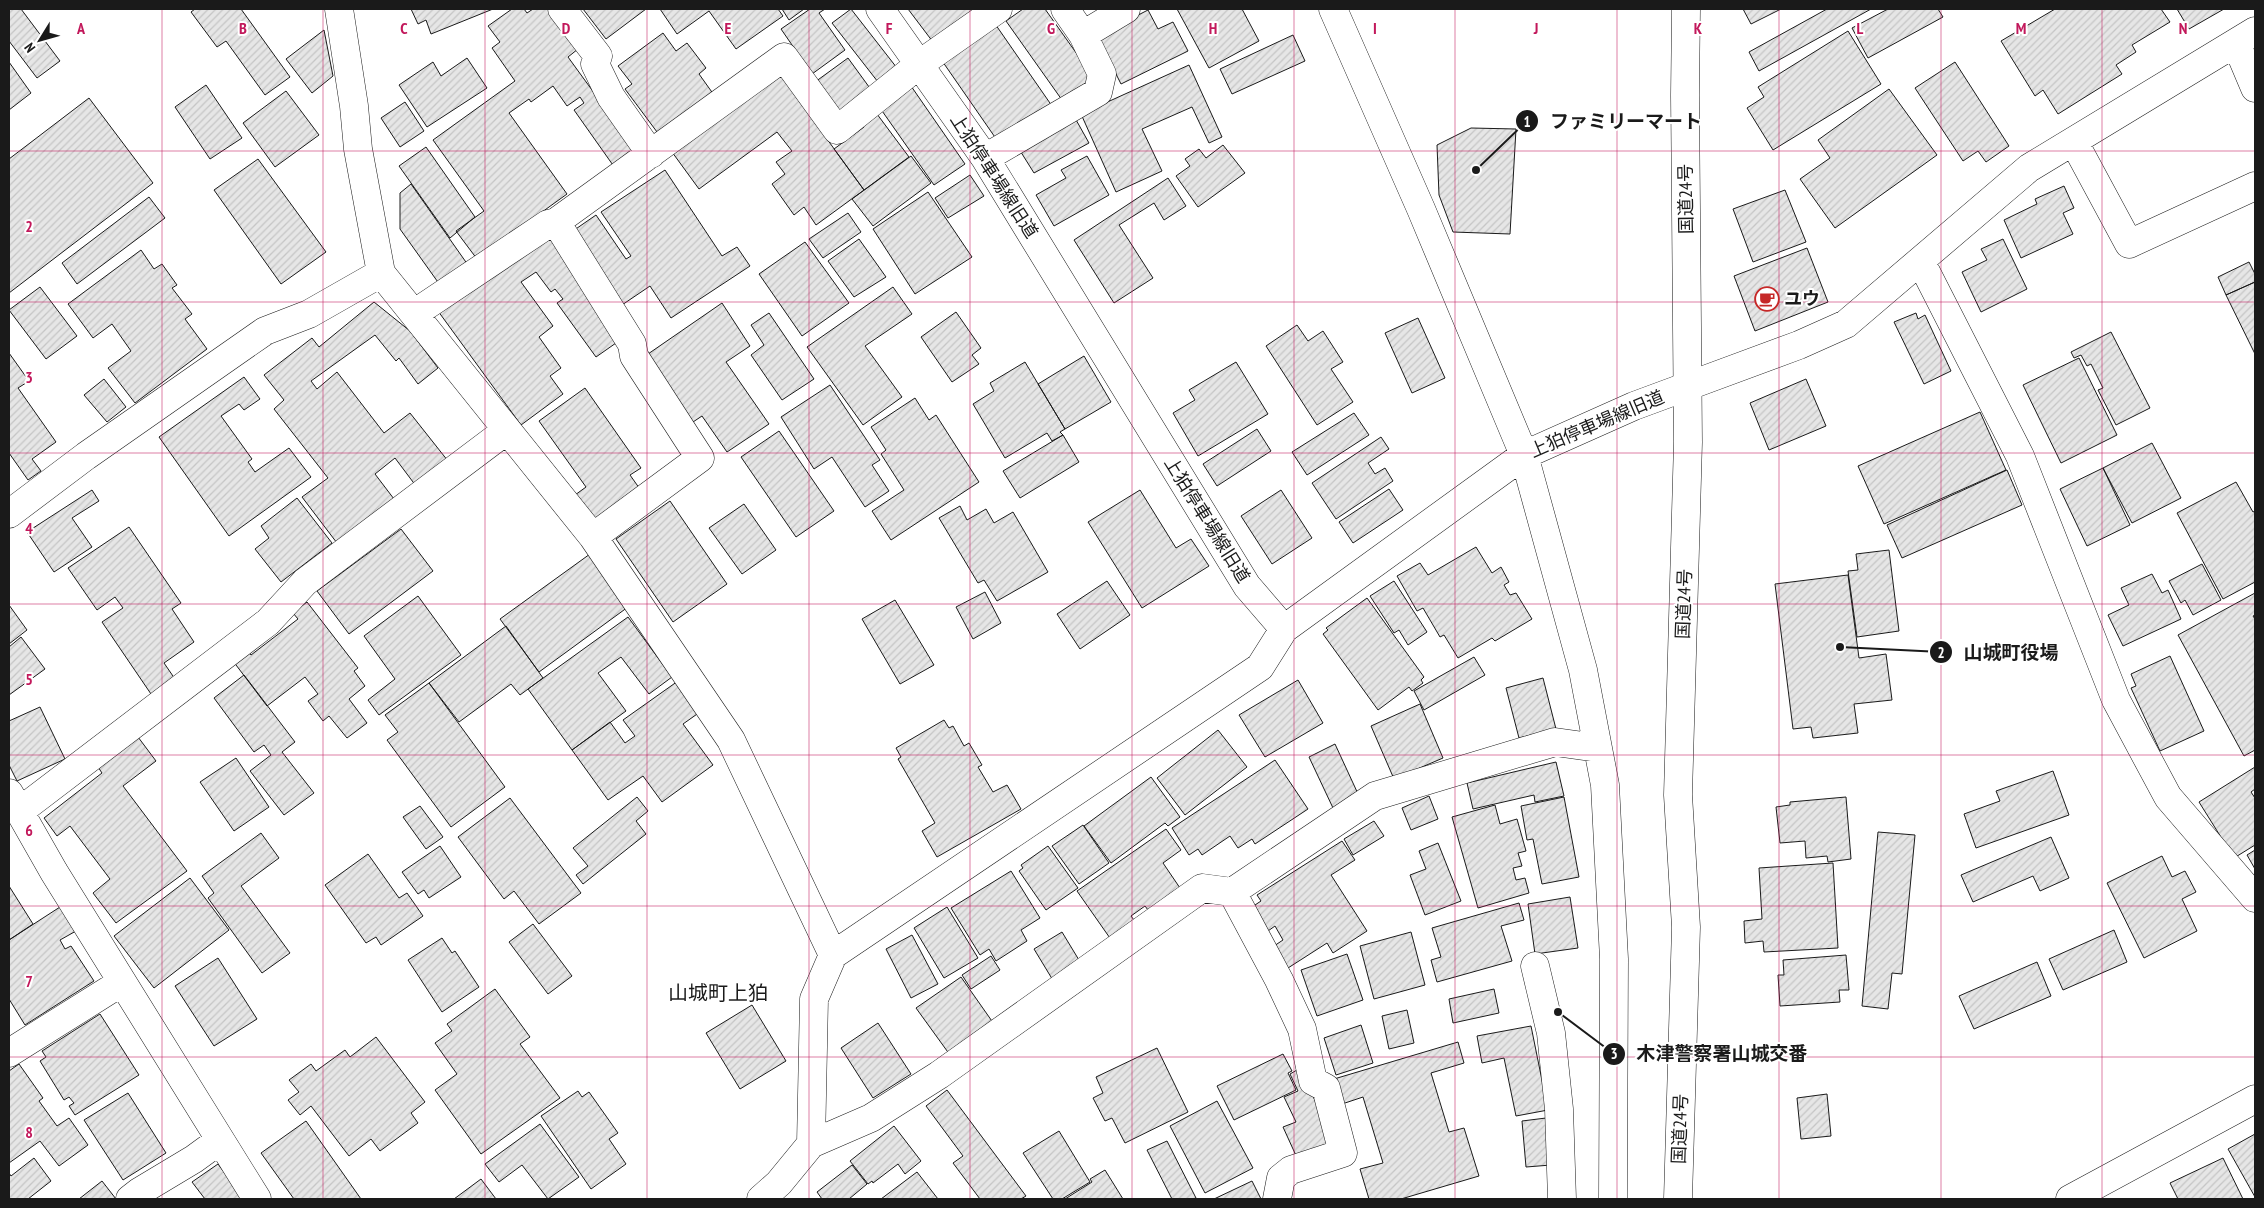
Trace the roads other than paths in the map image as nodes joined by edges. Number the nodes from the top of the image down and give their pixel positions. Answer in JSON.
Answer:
{"nodes":[{"id":1,"x":338,"y":9,"type":"edge"},
{"id":2,"x":562,"y":9,"type":"edge"},
{"id":3,"x":880,"y":9,"type":"edge"},
{"id":4,"x":998,"y":9,"type":"edge"},
{"id":5,"x":1065,"y":9,"type":"edge"},
{"id":6,"x":1126,"y":9,"type":"edge"},
{"id":7,"x":1333,"y":9,"type":"edge"},
{"id":8,"x":1686,"y":9,"type":"edge"},
{"id":9,"x":1083,"y":35,"type":"junction"},
{"id":10,"x":2246,"y":37,"type":"edge"},
{"id":11,"x":920,"y":63,"type":"junction"},
{"id":12,"x":2255,"y":88,"type":"edge"},
{"id":13,"x":2074,"y":142,"type":"junction"},
{"id":14,"x":651,"y":154,"type":"junction"},
{"id":15,"x":986,"y":158,"type":"junction"},
{"id":16,"x":2255,"y":186,"type":"edge"},
{"id":17,"x":556,"y":222,"type":"junction"},
{"id":18,"x":1921,"y":262,"type":"junction"},
{"id":19,"x":381,"y":273,"type":"junction"},
{"id":20,"x":414,"y":313,"type":"junction"},
{"id":21,"x":1687,"y":386,"type":"junction"},
{"id":22,"x":507,"y":430,"type":"junction"},
{"id":23,"x":1524,"y":455,"type":"junction"},
{"id":24,"x":9,"y":514,"type":"edge"},
{"id":25,"x":593,"y":537,"type":"junction"},
{"id":26,"x":1284,"y":629,"type":"junction"},
{"id":27,"x":1598,"y":748,"type":"junction"},
{"id":28,"x":14,"y":802,"type":"edge"},
{"id":29,"x":1232,"y":892,"type":"junction"},
{"id":30,"x":2255,"y":898,"type":"edge"},
{"id":31,"x":833,"y":955,"type":"junction"},
{"id":32,"x":1535,"y":966,"type":"dead end"},
{"id":33,"x":122,"y":982,"type":"junction"},
{"id":34,"x":9,"y":1053,"type":"edge"},
{"id":35,"x":2255,"y":1099,"type":"edge"},
{"id":36,"x":220,"y":1140,"type":"junction"},
{"id":37,"x":811,"y":1144,"type":"junction"},
{"id":38,"x":777,"y":1194,"type":"edge"},
{"id":39,"x":130,"y":1199,"type":"edge"},
{"id":40,"x":257,"y":1199,"type":"edge"},
{"id":41,"x":1277,"y":1199,"type":"edge"},
{"id":42,"x":1562,"y":1199,"type":"edge"},
{"id":43,"x":1613,"y":1199,"type":"edge"},
{"id":44,"x":1678,"y":1199,"type":"edge"},
{"id":45,"x":2070,"y":1199,"type":"edge"}],
"edges":[{"from":1,"to":19,"type":"main road"},
{"from":2,"to":14,"type":"main road"},
{"from":3,"to":11,"type":"main road","name":"上狛停車場線旧道"},
{"from":4,"to":11,"type":"main road"},
{"from":5,"to":9,"type":"main road"},
{"from":6,"to":9,"type":"main road"},
{"from":7,"to":23,"type":"main road"},
{"from":8,"to":21,"type":"main road","name":"国道24号"},
{"from":9,"to":15,"type":"main road"},
{"from":10,"to":12,"type":"main road"},
{"from":10,"to":13,"type":"main road","name":"上狛停車場線旧道"},
{"from":11,"to":14,"type":"main road"},
{"from":11,"to":15,"type":"main road","name":"上狛停車場線旧道"},
{"from":13,"to":16,"type":"main road"},
{"from":13,"to":18,"type":"main road","name":"上狛停車場線旧道"},
{"from":14,"to":17,"type":"main road"},
{"from":15,"to":26,"type":"main road","name":"上狛停車場線旧道"},
{"from":17,"to":20,"type":"main road"},
{"from":17,"to":25,"type":"main road"},
{"from":18,"to":21,"type":"main road","name":"上狛停車場線旧道"},
{"from":18,"to":30,"type":"main road"},
{"from":19,"to":20,"type":"main road"},
{"from":19,"to":24,"type":"main road"},
{"from":20,"to":22,"type":"main road"},
{"from":21,"to":23,"type":"main road","name":"上狛停車場線旧道"},
{"from":21,"to":44,"type":"main road","name":"国道24号"},
{"from":22,"to":25,"type":"main road"},
{"from":22,"to":28,"type":"main road"},
{"from":23,"to":26,"type":"main road","name":"上狛停車場線旧道"},
{"from":23,"to":27,"type":"main road"},
{"from":25,"to":31,"type":"main road"},
{"from":26,"to":31,"type":"main road"},
{"from":27,"to":29,"type":"main road"},
{"from":27,"to":43,"type":"main road"},
{"from":28,"to":33,"type":"main road"},
{"from":29,"to":37,"type":"main road"},
{"from":29,"to":41,"type":"main road"},
{"from":31,"to":37,"type":"main road"},
{"from":32,"to":42,"type":"main road"},
{"from":33,"to":34,"type":"main road"},
{"from":33,"to":36,"type":"main road"},
{"from":35,"to":45,"type":"main road"},
{"from":36,"to":39,"type":"main road"},
{"from":36,"to":40,"type":"main road"},
{"from":37,"to":38,"type":"main road"}]}
